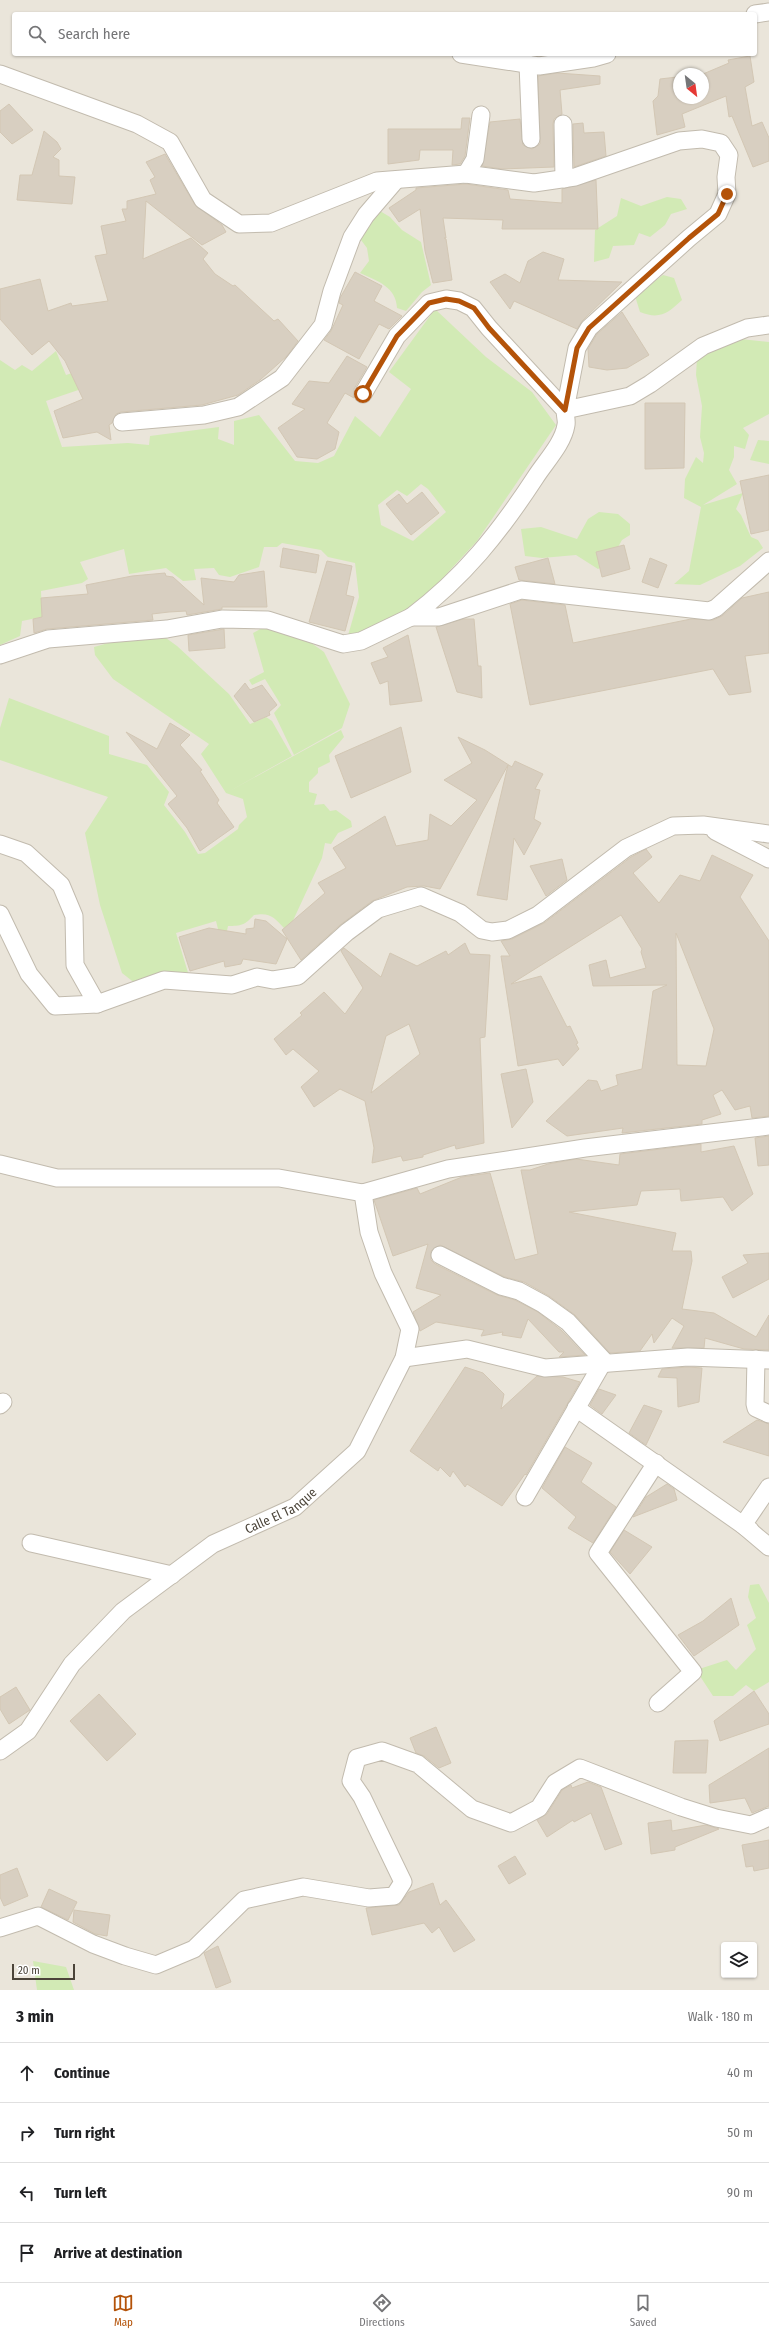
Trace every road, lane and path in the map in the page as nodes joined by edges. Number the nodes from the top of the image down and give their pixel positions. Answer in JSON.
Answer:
{"nodes":[{"id":1,"x":769,"y":12,"type":"edge"},
{"id":2,"x":757,"y":14,"type":"edge"},
{"id":3,"x":474,"y":56,"type":"edge"},
{"id":4,"x":600,"y":56,"type":"edge"},
{"id":5,"x":528,"y":64,"type":"junction"},
{"id":6,"x":0,"y":74,"type":"edge"},
{"id":7,"x":481,"y":115,"type":"dead end"},
{"id":8,"x":564,"y":124,"type":"dead end"},
{"id":9,"x":531,"y":139,"type":"dead end"},
{"id":10,"x":466,"y":174,"type":"junction"},
{"id":11,"x":564,"y":179,"type":"junction"},
{"id":12,"x":396,"y":180,"type":"junction"},
{"id":13,"x":769,"y":325,"type":"edge"},
{"id":14,"x":363,"y":394,"type":"dead end"},
{"id":15,"x":565,"y":410,"type":"junction"},
{"id":16,"x":122,"y":422,"type":"dead end"},
{"id":17,"x":769,"y":561,"type":"edge"},
{"id":18,"x":411,"y":617,"type":"junction"},
{"id":19,"x":0,"y":655,"type":"edge"},
{"id":20,"x":703,"y":825,"type":"junction"},
{"id":21,"x":769,"y":834,"type":"edge"},
{"id":22,"x":0,"y":844,"type":"edge"},
{"id":23,"x":769,"y":858,"type":"edge"},
{"id":24,"x":0,"y":914,"type":"edge"},
{"id":25,"x":97,"y":1004,"type":"junction"},
{"id":26,"x":769,"y":1126,"type":"edge"},
{"id":27,"x":0,"y":1164,"type":"edge"},
{"id":28,"x":363,"y":1193,"type":"junction"},
{"id":29,"x":440,"y":1255,"type":"dead end"},
{"id":30,"x":404,"y":1358,"type":"junction"},
{"id":31,"x":762,"y":1360,"type":"edge"},
{"id":32,"x":604,"y":1363,"type":"junction"},
{"id":33,"x":576,"y":1408,"type":"junction"},
{"id":34,"x":769,"y":1414,"type":"edge"},
{"id":35,"x":656,"y":1463,"type":"junction"},
{"id":36,"x":769,"y":1487,"type":"edge"},
{"id":37,"x":525,"y":1497,"type":"dead end"},
{"id":38,"x":750,"y":1530,"type":"junction"},
{"id":39,"x":31,"y":1542,"type":"dead end"},
{"id":40,"x":769,"y":1547,"type":"edge"},
{"id":41,"x":172,"y":1574,"type":"junction"},
{"id":42,"x":658,"y":1703,"type":"dead end"},
{"id":43,"x":0,"y":1751,"type":"edge"},
{"id":44,"x":769,"y":1817,"type":"edge"},
{"id":45,"x":0,"y":1928,"type":"edge"}],
"edges":[{"from":1,"to":2,"type":"street"},
{"from":3,"to":5,"type":"street"},
{"from":4,"to":5,"type":"street"},
{"from":5,"to":9,"type":"street"},
{"from":6,"to":12,"type":"street"},
{"from":7,"to":10,"type":"street"},
{"from":8,"to":11,"type":"street"},
{"from":10,"to":11,"type":"street"},
{"from":10,"to":12,"type":"street"},
{"from":11,"to":15,"type":"street"},
{"from":12,"to":16,"type":"street"},
{"from":13,"to":15,"type":"street"},
{"from":14,"to":15,"type":"street"},
{"from":15,"to":18,"type":"street"},
{"from":17,"to":18,"type":"street"},
{"from":18,"to":19,"type":"street"},
{"from":20,"to":21,"type":"street"},
{"from":20,"to":23,"type":"street"},
{"from":20,"to":25,"type":"street"},
{"from":22,"to":25,"type":"street"},
{"from":24,"to":25,"type":"street"},
{"from":26,"to":28,"type":"street"},
{"from":27,"to":28,"type":"street"},
{"from":28,"to":30,"type":"street","name":"Calle El Tanque"},
{"from":29,"to":32,"type":"street"},
{"from":30,"to":32,"type":"street"},
{"from":30,"to":41,"type":"street","name":"Calle El Tanque"},
{"from":31,"to":32,"type":"street"},
{"from":31,"to":34,"type":"street"},
{"from":32,"to":33,"type":"street"},
{"from":33,"to":35,"type":"street"},
{"from":33,"to":37,"type":"street"},
{"from":35,"to":38,"type":"street"},
{"from":35,"to":42,"type":"street"},
{"from":36,"to":38,"type":"street"},
{"from":38,"to":40,"type":"street"},
{"from":39,"to":41,"type":"street"},
{"from":41,"to":43,"type":"street","name":"Calle El Tanque"},
{"from":44,"to":45,"type":"street"}]}
